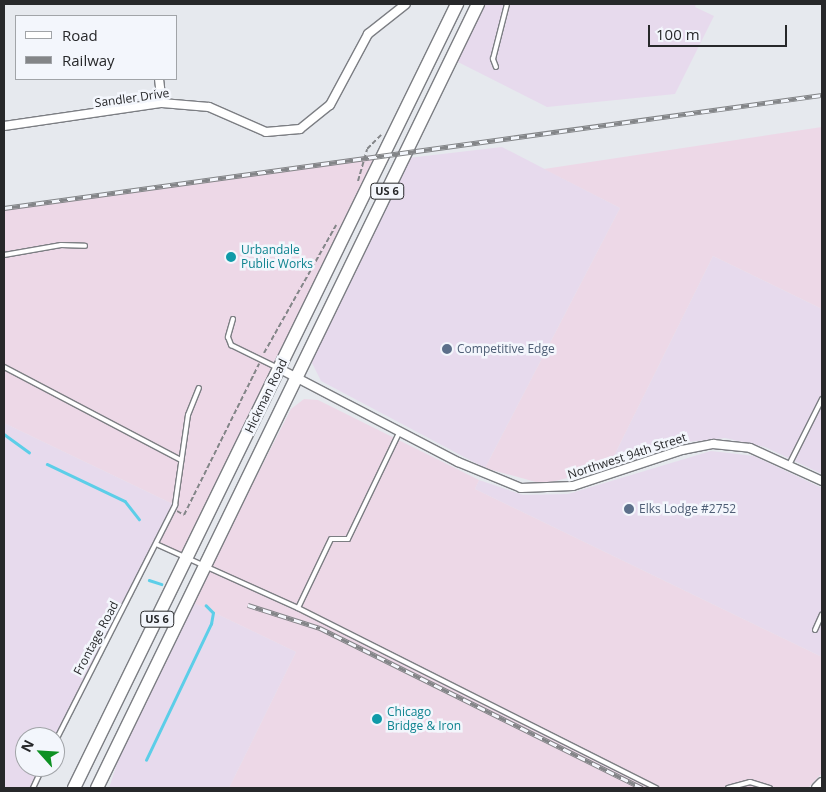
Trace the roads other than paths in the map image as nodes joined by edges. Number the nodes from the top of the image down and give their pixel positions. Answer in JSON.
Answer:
{"nodes":[{"id":1,"x":406,"y":4,"type":"edge"},
{"id":2,"x":457,"y":4,"type":"edge"},
{"id":3,"x":478,"y":4,"type":"edge"},
{"id":4,"x":507,"y":4,"type":"edge"},
{"id":5,"x":496,"y":67,"type":"dead end"},
{"id":6,"x":159,"y":80,"type":"edge"},
{"id":7,"x":162,"y":103,"type":"junction"},
{"id":8,"x":4,"y":126,"type":"edge"},
{"id":9,"x":85,"y":246,"type":"dead end"},
{"id":10,"x":4,"y":255,"type":"edge"},
{"id":11,"x":232,"y":319,"type":"dead end"},
{"id":12,"x":4,"y":367,"type":"edge"},
{"id":13,"x":280,"y":369,"type":"junction"},
{"id":14,"x":295,"y":378,"type":"junction"},
{"id":15,"x":199,"y":388,"type":"dead end"},
{"id":16,"x":822,"y":399,"type":"edge"},
{"id":17,"x":399,"y":433,"type":"junction"},
{"id":18,"x":181,"y":460,"type":"junction"},
{"id":19,"x":789,"y":464,"type":"junction"},
{"id":20,"x":822,"y":481,"type":"edge"},
{"id":21,"x":156,"y":544,"type":"junction"},
{"id":22,"x":187,"y":557,"type":"junction"},
{"id":23,"x":204,"y":565,"type":"junction"},
{"id":24,"x":298,"y":608,"type":"junction"},
{"id":25,"x":822,"y":614,"type":"edge"},
{"id":26,"x":815,"y":630,"type":"dead end"},
{"id":27,"x":63,"y":727,"type":"edge"},
{"id":28,"x":822,"y":783,"type":"edge"},
{"id":29,"x":74,"y":788,"type":"edge"},
{"id":30,"x":97,"y":788,"type":"edge"},
{"id":31,"x":656,"y":788,"type":"edge"},
{"id":32,"x":728,"y":788,"type":"edge"},
{"id":33,"x":770,"y":788,"type":"edge"},
{"id":34,"x":817,"y":788,"type":"edge"}],
"edges":[{"from":1,"to":7,"type":"street","name":"Sandler Drive"},
{"from":2,"to":13,"type":"main road","name":"Hickman Road","number":"US 6"},
{"from":3,"to":14,"type":"main road","name":"Hickman Road","number":"US 6"},
{"from":4,"to":5,"type":"lane"},
{"from":6,"to":7,"type":"street"},
{"from":7,"to":8,"type":"street","name":"Sandler Drive"},
{"from":9,"to":10,"type":"lane"},
{"from":11,"to":13,"type":"lane"},
{"from":12,"to":18,"type":"lane"},
{"from":13,"to":14,"type":"street","name":"Northwest 94th Street"},
{"from":13,"to":22,"type":"main road","name":"Hickman Road","number":"US 6"},
{"from":14,"to":17,"type":"street","name":"Northwest 94th Street"},
{"from":14,"to":23,"type":"main road","name":"Hickman Road","number":"US 6"},
{"from":15,"to":18,"type":"lane","name":"Frontage Road"},
{"from":16,"to":19,"type":"lane"},
{"from":17,"to":19,"type":"street","name":"Northwest 94th Street"},
{"from":17,"to":24,"type":"lane"},
{"from":18,"to":21,"type":"lane","name":"Frontage Road"},
{"from":19,"to":20,"type":"street","name":"Northwest 94th Street"},
{"from":21,"to":22,"type":"lane"},
{"from":21,"to":27,"type":"lane","name":"Frontage Road"},
{"from":22,"to":23,"type":"lane"},
{"from":22,"to":29,"type":"main road","name":"Hickman Road","number":"US 6"},
{"from":23,"to":24,"type":"lane"},
{"from":23,"to":30,"type":"main road","name":"Hickman Road","number":"US 6"},
{"from":24,"to":31,"type":"lane"},
{"from":25,"to":26,"type":"lane"},
{"from":28,"to":34,"type":"street"},
{"from":32,"to":33,"type":"lane"}]}
